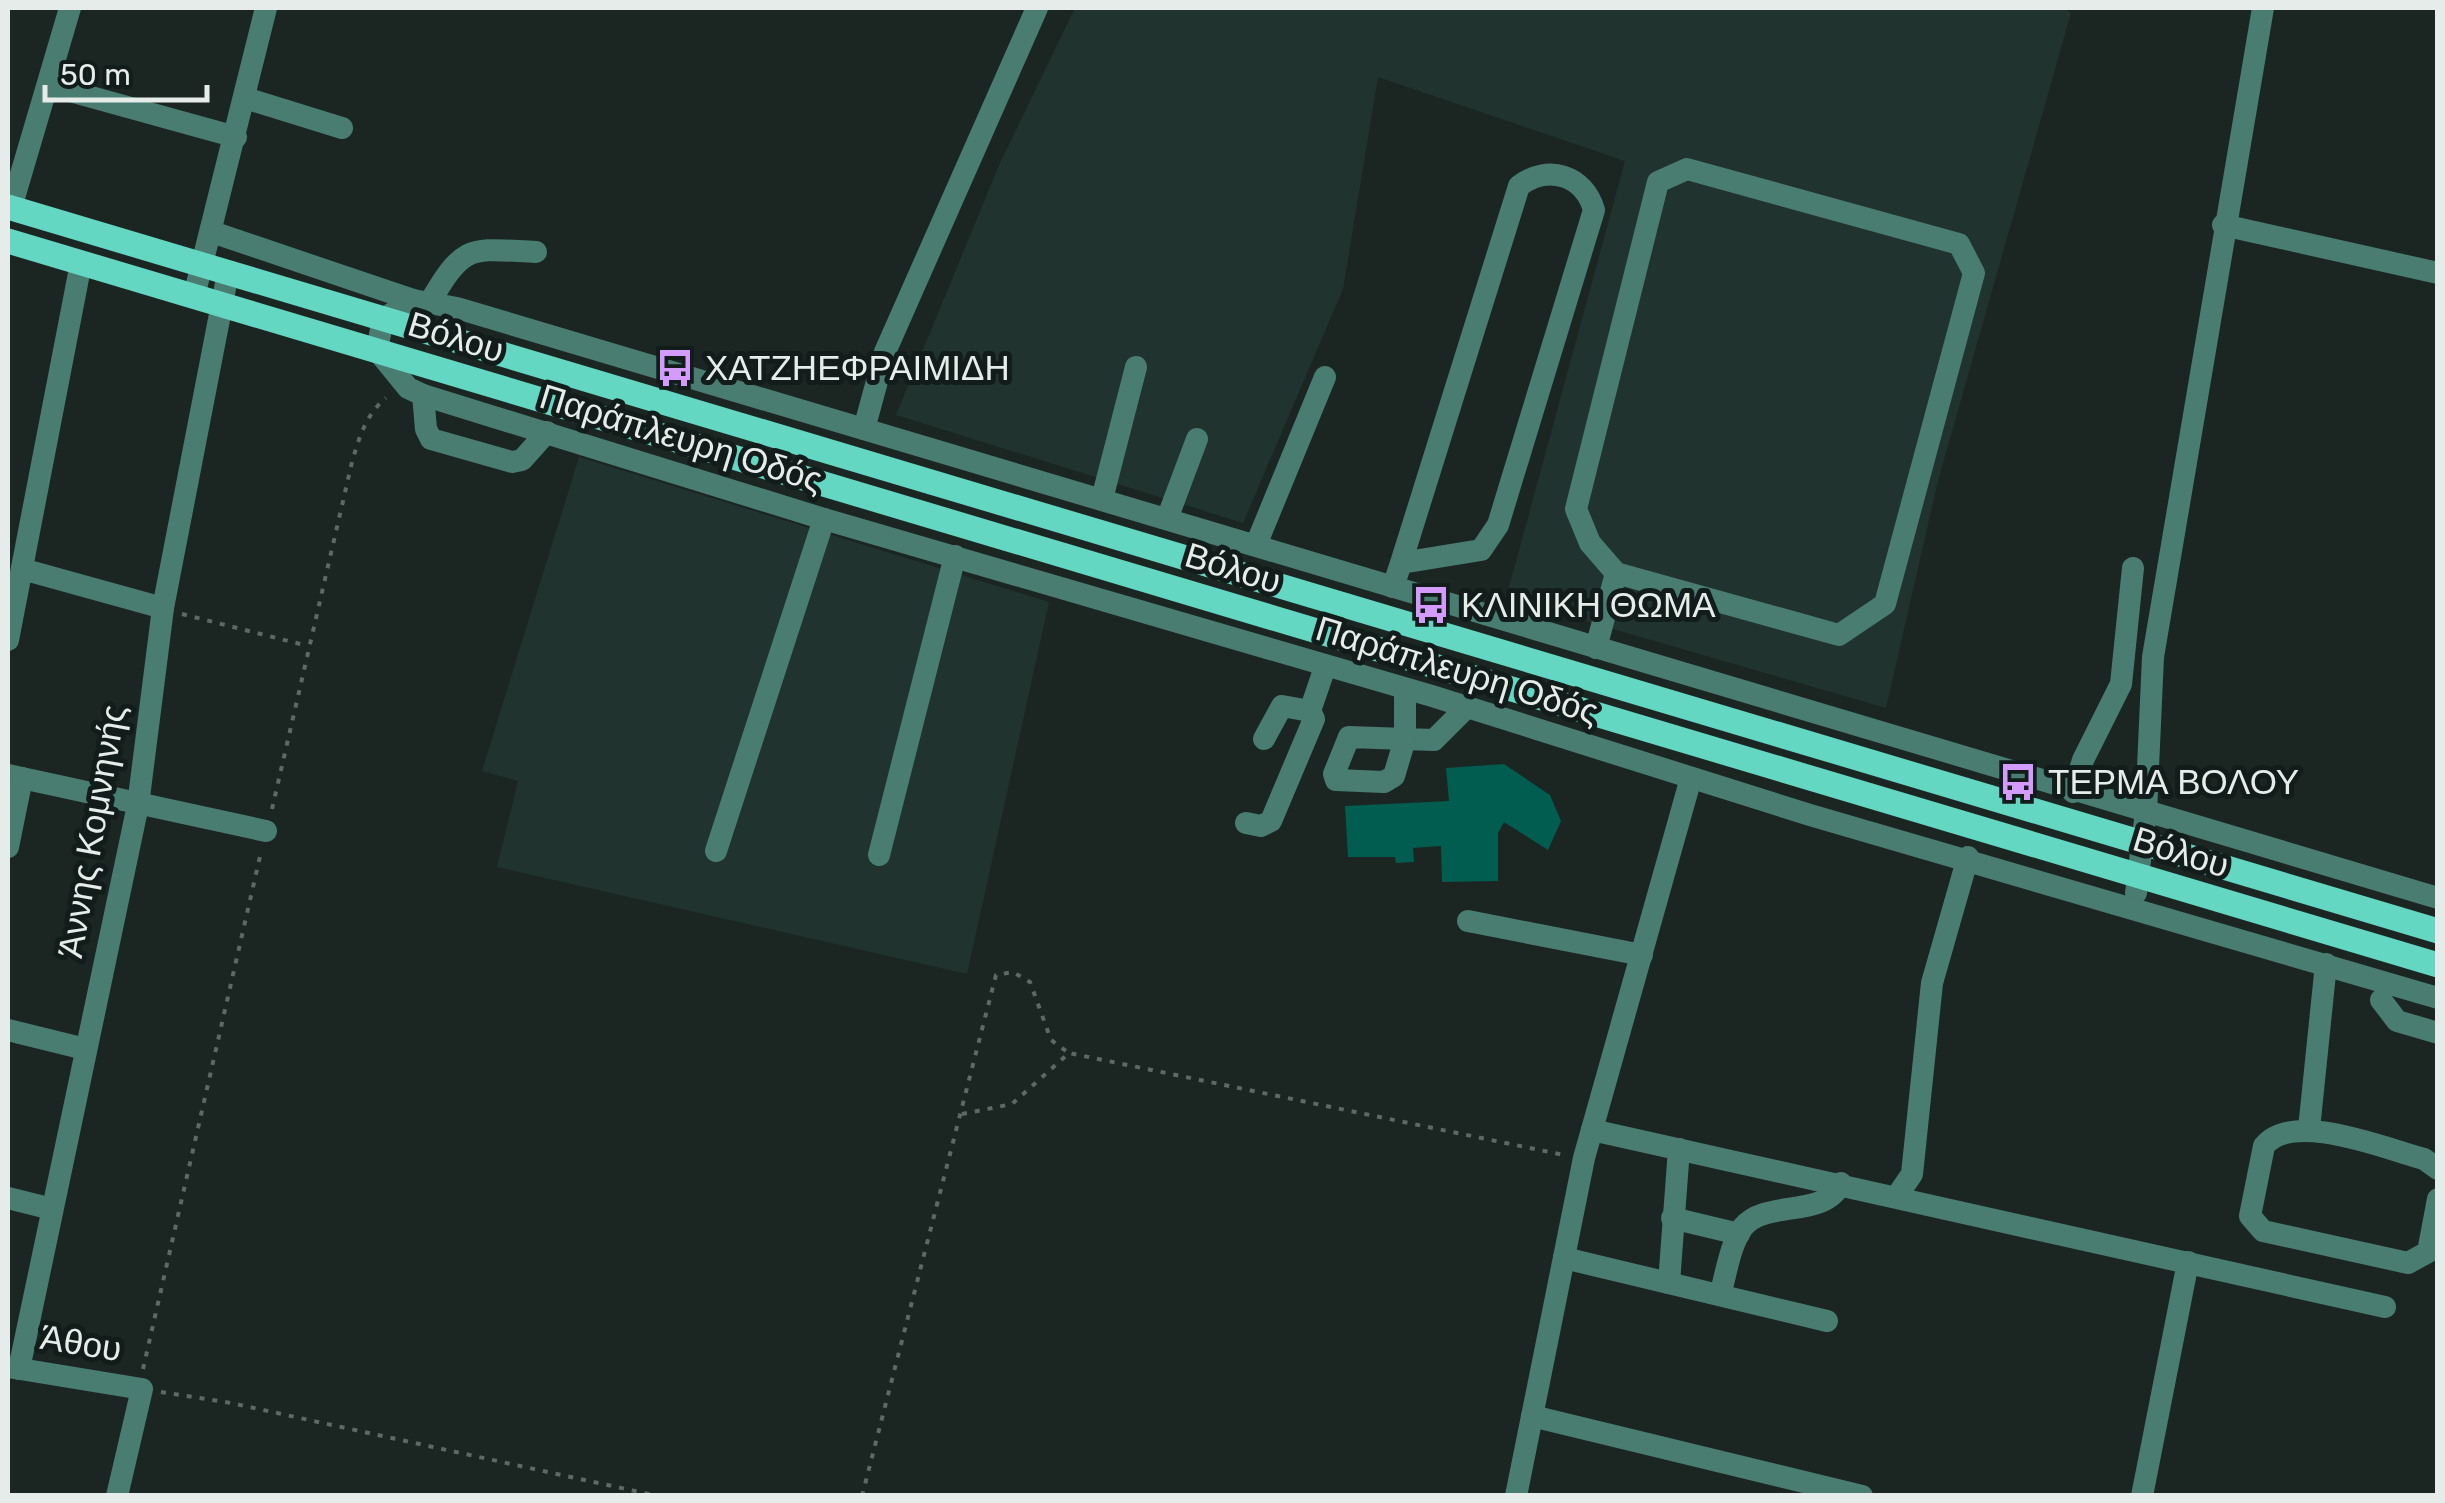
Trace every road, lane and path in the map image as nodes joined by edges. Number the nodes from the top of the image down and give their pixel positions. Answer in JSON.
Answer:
{"nodes":[{"id":1,"x":70,"y":8,"type":"edge"},
{"id":2,"x":266,"y":8,"type":"edge"},
{"id":3,"x":1037,"y":8,"type":"edge"},
{"id":4,"x":2264,"y":8,"type":"edge"},
{"id":5,"x":48,"y":85,"type":"junction"},
{"id":6,"x":245,"y":98,"type":"junction"},
{"id":7,"x":342,"y":128,"type":"dead end"},
{"id":8,"x":236,"y":138,"type":"junction"},
{"id":9,"x":9,"y":208,"type":"edge"},
{"id":10,"x":2223,"y":225,"type":"junction"},
{"id":11,"x":212,"y":232,"type":"junction"},
{"id":12,"x":8,"y":241,"type":"edge"},
{"id":13,"x":536,"y":252,"type":"dead end"},
{"id":14,"x":81,"y":263,"type":"junction"},
{"id":15,"x":216,"y":269,"type":"junction"},
{"id":16,"x":2438,"y":273,"type":"edge"},
{"id":17,"x":194,"y":296,"type":"junction"},
{"id":18,"x":422,"y":301,"type":"junction"},
{"id":19,"x":221,"y":304,"type":"junction"},
{"id":20,"x":384,"y":319,"type":"junction"},
{"id":21,"x":377,"y":350,"type":"junction"},
{"id":22,"x":1136,"y":367,"type":"dead end"},
{"id":23,"x":1325,"y":376,"type":"dead end"},
{"id":24,"x":416,"y":392,"type":"junction"},
{"id":25,"x":864,"y":429,"type":"junction"},
{"id":26,"x":547,"y":432,"type":"junction"},
{"id":27,"x":1197,"y":440,"type":"dead end"},
{"id":28,"x":1102,"y":500,"type":"junction"},
{"id":29,"x":824,"y":519,"type":"junction"},
{"id":30,"x":1167,"y":519,"type":"junction"},
{"id":31,"x":1256,"y":545,"type":"junction"},
{"id":32,"x":955,"y":556,"type":"junction"},
{"id":33,"x":1410,"y":562,"type":"junction"},
{"id":34,"x":2133,"y":568,"type":"dead end"},
{"id":35,"x":22,"y":569,"type":"junction"},
{"id":36,"x":1616,"y":573,"type":"junction"},
{"id":37,"x":1393,"y":587,"type":"junction"},
{"id":38,"x":1444,"y":602,"type":"junction"},
{"id":39,"x":163,"y":608,"type":"junction"},
{"id":40,"x":8,"y":640,"type":"edge"},
{"id":41,"x":308,"y":646,"type":"junction"},
{"id":42,"x":1596,"y":648,"type":"junction"},
{"id":43,"x":1325,"y":666,"type":"junction"},
{"id":44,"x":1405,"y":689,"type":"junction"},
{"id":45,"x":1467,"y":707,"type":"junction"},
{"id":46,"x":1310,"y":710,"type":"junction"},
{"id":47,"x":1264,"y":739,"type":"dead end"},
{"id":48,"x":15,"y":776,"type":"edge"},
{"id":49,"x":1691,"y":778,"type":"junction"},
{"id":50,"x":2074,"y":792,"type":"junction"},
{"id":51,"x":138,"y":804,"type":"junction"},
{"id":52,"x":2146,"y":812,"type":"junction"},
{"id":53,"x":1246,"y":822,"type":"dead end"},
{"id":54,"x":266,"y":831,"type":"junction"},
{"id":55,"x":2143,"y":841,"type":"junction"},
{"id":56,"x":8,"y":847,"type":"edge"},
{"id":57,"x":716,"y":851,"type":"dead end"},
{"id":58,"x":879,"y":855,"type":"dead end"},
{"id":59,"x":1968,"y":857,"type":"junction"},
{"id":60,"x":2138,"y":876,"type":"junction"},
{"id":61,"x":2438,"y":898,"type":"edge"},
{"id":62,"x":2134,"y":908,"type":"junction"},
{"id":63,"x":1468,"y":921,"type":"dead end"},
{"id":64,"x":2438,"y":930,"type":"edge"},
{"id":65,"x":1642,"y":955,"type":"junction"},
{"id":66,"x":2326,"y":964,"type":"junction"},
{"id":67,"x":2438,"y":966,"type":"edge"},
{"id":68,"x":2438,"y":998,"type":"edge"},
{"id":69,"x":2381,"y":1000,"type":"dead end"},
{"id":70,"x":8,"y":1030,"type":"edge"},
{"id":71,"x":2438,"y":1033,"type":"edge"},
{"id":72,"x":85,"y":1049,"type":"junction"},
{"id":73,"x":1069,"y":1053,"type":"junction"},
{"id":74,"x":962,"y":1114,"type":"junction"},
{"id":75,"x":2309,"y":1129,"type":"junction"},
{"id":76,"x":1592,"y":1130,"type":"junction"},
{"id":77,"x":1679,"y":1148,"type":"junction"},
{"id":78,"x":1584,"y":1158,"type":"junction"},
{"id":79,"x":2438,"y":1169,"type":"edge"},
{"id":80,"x":1841,"y":1183,"type":"junction"},
{"id":81,"x":1897,"y":1196,"type":"junction"},
{"id":82,"x":8,"y":1198,"type":"edge"},
{"id":83,"x":2438,"y":1199,"type":"edge"},
{"id":84,"x":52,"y":1209,"type":"junction"},
{"id":85,"x":1672,"y":1218,"type":"junction"},
{"id":86,"x":1739,"y":1234,"type":"junction"},
{"id":87,"x":1564,"y":1258,"type":"junction"},
{"id":88,"x":2188,"y":1262,"type":"junction"},
{"id":89,"x":1669,"y":1283,"type":"junction"},
{"id":90,"x":1720,"y":1295,"type":"junction"},
{"id":91,"x":2385,"y":1307,"type":"dead end"},
{"id":92,"x":1827,"y":1321,"type":"dead end"},
{"id":93,"x":13,"y":1368,"type":"edge"},
{"id":94,"x":142,"y":1389,"type":"junction"},
{"id":95,"x":1532,"y":1416,"type":"junction"},
{"id":96,"x":118,"y":1496,"type":"edge"},
{"id":97,"x":658,"y":1496,"type":"edge"},
{"id":98,"x":862,"y":1496,"type":"edge"},
{"id":99,"x":1516,"y":1496,"type":"edge"},
{"id":100,"x":1862,"y":1496,"type":"edge"},
{"id":101,"x":2142,"y":1496,"type":"edge"}],
"edges":[{"from":1,"to":5,"type":"street"},
{"from":2,"to":6,"type":"street"},
{"from":3,"to":25,"type":"street"},
{"from":4,"to":10,"type":"street"},
{"from":5,"to":8,"type":"street"},
{"from":5,"to":9,"type":"street"},
{"from":6,"to":7,"type":"street"},
{"from":6,"to":8,"type":"street"},
{"from":8,"to":11,"type":"street"},
{"from":9,"to":15,"type":"main road","name":"Βόλου"},
{"from":10,"to":16,"type":"street"},
{"from":10,"to":52,"type":"street"},
{"from":11,"to":15,"type":"street"},
{"from":11,"to":18,"type":"street","name":"Παράπλευρη Οδός"},
{"from":12,"to":14,"type":"main road","name":"Βόλου"},
{"from":13,"to":18,"type":"street"},
{"from":14,"to":17,"type":"main road","name":"Βόλου"},
{"from":14,"to":35,"type":"street"},
{"from":15,"to":17,"type":"street"},
{"from":15,"to":19,"type":"street","name":"Άννης Κομνηνής"},
{"from":15,"to":20,"type":"main road","name":"Βόλου"},
{"from":17,"to":19,"type":"main road","name":"Βόλου"},
{"from":18,"to":20,"type":"street"},
{"from":18,"to":25,"type":"street","name":"Παράπλευρη Οδός"},
{"from":19,"to":21,"type":"main road","name":"Βόλου"},
{"from":19,"to":39,"type":"street","name":"Άννης Κομνηνής"},
{"from":20,"to":21,"type":"street"},
{"from":20,"to":55,"type":"main road","name":"Βόλου"},
{"from":21,"to":24,"type":"street"},
{"from":21,"to":60,"type":"main road","name":"Βόλου"},
{"from":22,"to":28,"type":"street"},
{"from":23,"to":31,"type":"street"},
{"from":24,"to":26,"type":"street","name":"Παράπλευρη Οδός"},
{"from":24,"to":26,"type":"street"},
{"from":24,"to":41,"type":"path"},
{"from":25,"to":28,"type":"street","name":"Παράπλευρη Οδός"},
{"from":26,"to":29,"type":"street","name":"Παράπλευρη Οδός"},
{"from":27,"to":30,"type":"street"},
{"from":28,"to":30,"type":"street","name":"Παράπλευρη Οδός"},
{"from":29,"to":32,"type":"street","name":"Παράπλευρη Οδός"},
{"from":29,"to":57,"type":"street"},
{"from":30,"to":31,"type":"street","name":"Παράπλευρη Οδός"},
{"from":31,"to":37,"type":"street","name":"Παράπλευρη Οδός"},
{"from":32,"to":43,"type":"street","name":"Παράπλευρη Οδός"},
{"from":32,"to":58,"type":"street"},
{"from":33,"to":33,"type":"street"},
{"from":33,"to":37,"type":"street"},
{"from":33,"to":38,"type":"street"},
{"from":34,"to":50,"type":"street"},
{"from":35,"to":39,"type":"street"},
{"from":35,"to":40,"type":"street"},
{"from":36,"to":36,"type":"street"},
{"from":36,"to":42,"type":"street"},
{"from":37,"to":38,"type":"street","name":"Παράπλευρη Οδός"},
{"from":38,"to":42,"type":"street","name":"Παράπλευρη Οδός"},
{"from":39,"to":41,"type":"path"},
{"from":39,"to":51,"type":"street","name":"Άννης Κομνηνής"},
{"from":41,"to":54,"type":"path"},
{"from":42,"to":50,"type":"street","name":"Παράπλευρη Οδός"},
{"from":43,"to":44,"type":"street","name":"Παράπλευρη Οδός"},
{"from":43,"to":46,"type":"street"},
{"from":44,"to":45,"type":"street","name":"Παράπλευρη Οδός"},
{"from":44,"to":45,"type":"street"},
{"from":45,"to":49,"type":"street","name":"Παράπλευρη Οδός"},
{"from":46,"to":47,"type":"street"},
{"from":46,"to":53,"type":"street"},
{"from":48,"to":51,"type":"street"},
{"from":48,"to":56,"type":"street"},
{"from":49,"to":59,"type":"street","name":"Παράπλευρη Οδός"},
{"from":49,"to":65,"type":"street"},
{"from":50,"to":52,"type":"street","name":"Παράπλευρη Οδός"},
{"from":51,"to":54,"type":"street"},
{"from":51,"to":72,"type":"street","name":"Άννης Κομνηνής"},
{"from":52,"to":55,"type":"street"},
{"from":52,"to":61,"type":"street","name":"Παράπλευρη Οδός"},
{"from":54,"to":94,"type":"path"},
{"from":55,"to":60,"type":"street"},
{"from":55,"to":64,"type":"main road","name":"Βόλου"},
{"from":59,"to":62,"type":"street","name":"Παράπλευρη Οδός"},
{"from":59,"to":81,"type":"street"},
{"from":60,"to":62,"type":"street"},
{"from":60,"to":67,"type":"main road","name":"Βόλου"},
{"from":62,"to":66,"type":"street","name":"Παράπλευρη Οδός"},
{"from":63,"to":65,"type":"street"},
{"from":65,"to":76,"type":"street"},
{"from":66,"to":68,"type":"street","name":"Παράπλευρη Οδός"},
{"from":66,"to":75,"type":"street"},
{"from":69,"to":71,"type":"street"},
{"from":70,"to":72,"type":"street"},
{"from":72,"to":84,"type":"street","name":"Άννης Κομνηνής"},
{"from":73,"to":74,"type":"path"},
{"from":73,"to":74,"type":"path"},
{"from":73,"to":78,"type":"path"},
{"from":74,"to":98,"type":"path"},
{"from":75,"to":79,"type":"street"},
{"from":75,"to":83,"type":"street"},
{"from":76,"to":77,"type":"street"},
{"from":76,"to":78,"type":"street"},
{"from":77,"to":80,"type":"street"},
{"from":77,"to":85,"type":"street"},
{"from":78,"to":87,"type":"street"},
{"from":80,"to":81,"type":"street"},
{"from":80,"to":86,"type":"street"},
{"from":81,"to":88,"type":"street"},
{"from":82,"to":84,"type":"street"},
{"from":84,"to":93,"type":"street","name":"Άννης Κομνηνής"},
{"from":85,"to":86,"type":"street"},
{"from":85,"to":89,"type":"street"},
{"from":86,"to":90,"type":"street"},
{"from":87,"to":89,"type":"street"},
{"from":87,"to":95,"type":"street"},
{"from":88,"to":91,"type":"street"},
{"from":88,"to":101,"type":"street"},
{"from":89,"to":90,"type":"street"},
{"from":90,"to":92,"type":"street"},
{"from":93,"to":94,"type":"street","name":"Άθου"},
{"from":94,"to":96,"type":"street"},
{"from":94,"to":97,"type":"path"},
{"from":95,"to":99,"type":"street"},
{"from":95,"to":100,"type":"street"}]}
